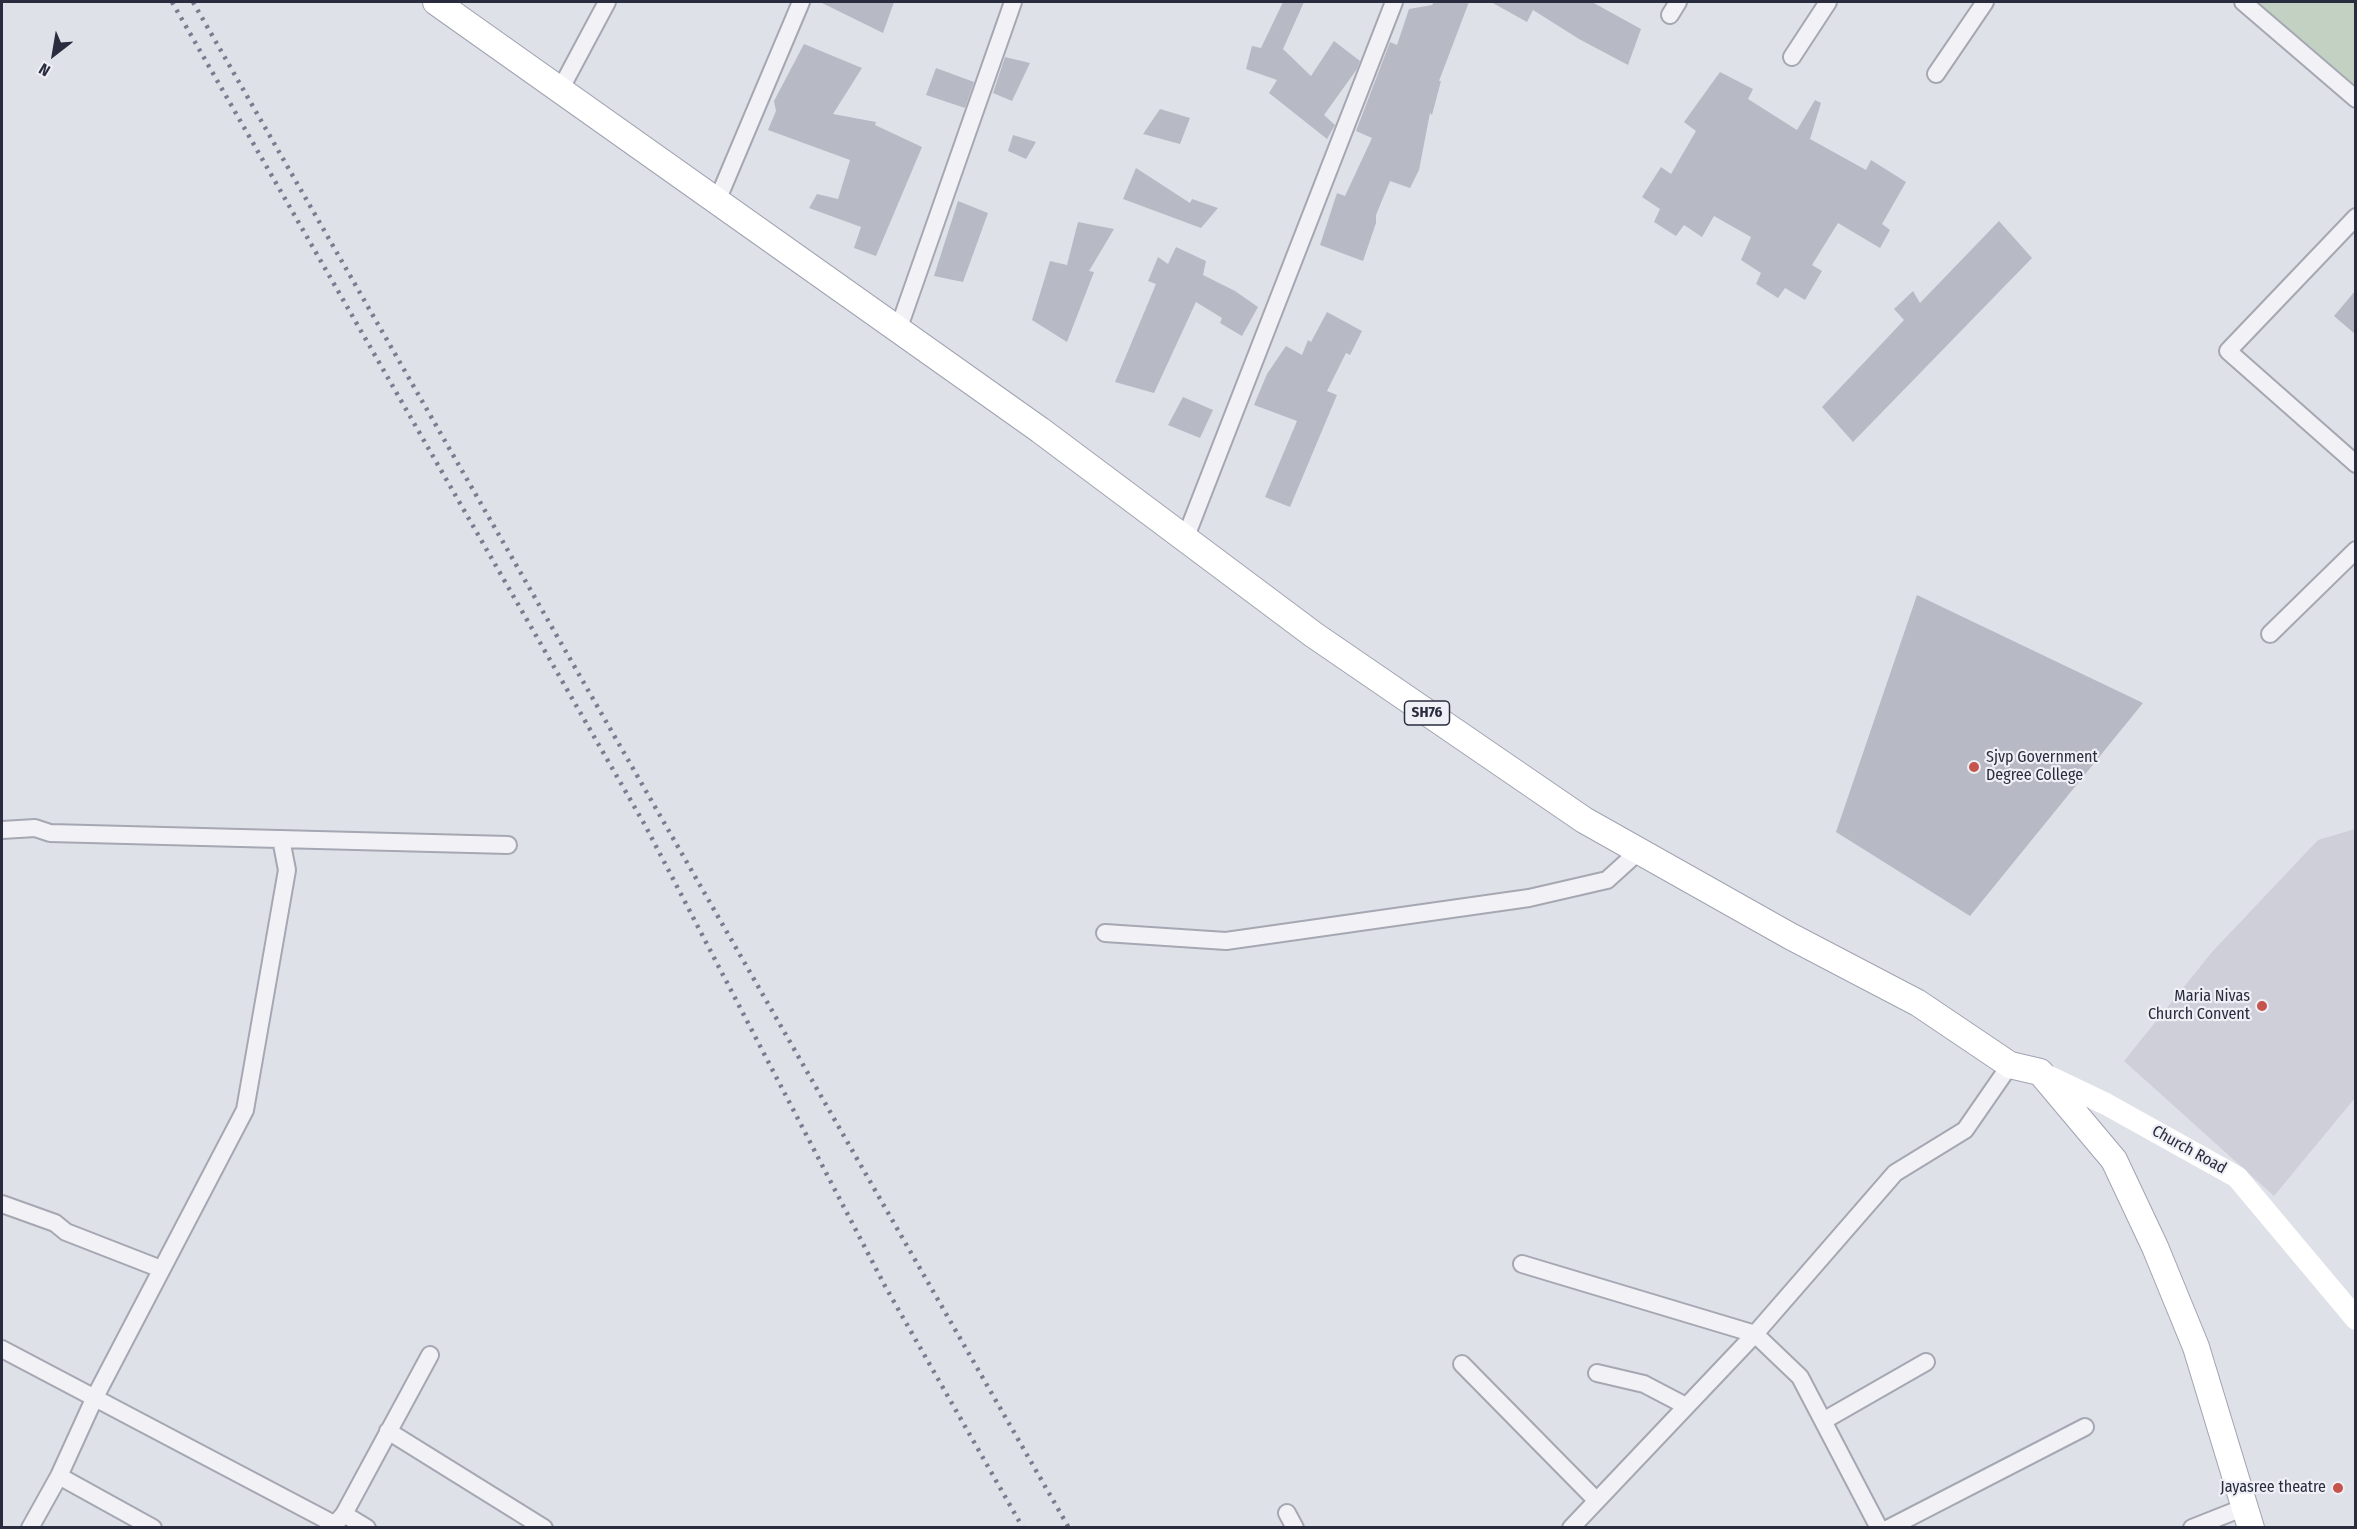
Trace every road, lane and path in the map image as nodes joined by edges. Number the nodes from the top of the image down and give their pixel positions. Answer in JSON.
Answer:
{"nodes":[{"id":1,"x":436,"y":2,"type":"edge"},
{"id":2,"x":607,"y":2,"type":"edge"},
{"id":3,"x":801,"y":2,"type":"edge"},
{"id":4,"x":1013,"y":2,"type":"edge"},
{"id":5,"x":1394,"y":2,"type":"edge"},
{"id":6,"x":1828,"y":2,"type":"edge"},
{"id":7,"x":1985,"y":2,"type":"edge"},
{"id":8,"x":2243,"y":2,"type":"edge"},
{"id":9,"x":1792,"y":57,"type":"dead end"},
{"id":10,"x":1936,"y":74,"type":"dead end"},
{"id":11,"x":560,"y":90,"type":"junction"},
{"id":12,"x":2355,"y":99,"type":"edge"},
{"id":13,"x":717,"y":201,"type":"junction"},
{"id":14,"x":2355,"y":217,"type":"edge"},
{"id":15,"x":898,"y":330,"type":"junction"},
{"id":16,"x":2355,"y":464,"type":"edge"},
{"id":17,"x":1185,"y":539,"type":"junction"},
{"id":18,"x":2355,"y":550,"type":"edge"},
{"id":19,"x":2270,"y":634,"type":"dead end"},
{"id":20,"x":2,"y":830,"type":"edge"},
{"id":21,"x":281,"y":839,"type":"junction"},
{"id":22,"x":508,"y":845,"type":"dead end"},
{"id":23,"x":1638,"y":851,"type":"junction"},
{"id":24,"x":1105,"y":933,"type":"dead end"},
{"id":25,"x":2010,"y":1065,"type":"junction"},
{"id":26,"x":2040,"y":1072,"type":"junction"},
{"id":27,"x":2,"y":1204,"type":"edge"},
{"id":28,"x":1522,"y":1264,"type":"dead end"},
{"id":29,"x":161,"y":1269,"type":"junction"},
{"id":30,"x":2355,"y":1319,"type":"edge"},
{"id":31,"x":1755,"y":1334,"type":"junction"},
{"id":32,"x":2,"y":1349,"type":"edge"},
{"id":33,"x":430,"y":1355,"type":"dead end"},
{"id":34,"x":1926,"y":1362,"type":"dead end"},
{"id":35,"x":1462,"y":1364,"type":"dead end"},
{"id":36,"x":1597,"y":1373,"type":"dead end"},
{"id":37,"x":95,"y":1397,"type":"junction"},
{"id":38,"x":1686,"y":1406,"type":"junction"},
{"id":39,"x":1823,"y":1421,"type":"junction"},
{"id":40,"x":2085,"y":1427,"type":"dead end"},
{"id":41,"x":388,"y":1431,"type":"junction"},
{"id":42,"x":59,"y":1476,"type":"junction"},
{"id":43,"x":1596,"y":1500,"type":"junction"},
{"id":44,"x":2248,"y":1517,"type":"edge"},
{"id":45,"x":337,"y":1522,"type":"edge"},
{"id":46,"x":30,"y":1527,"type":"edge"},
{"id":47,"x":153,"y":1527,"type":"edge"},
{"id":48,"x":367,"y":1527,"type":"edge"},
{"id":49,"x":544,"y":1527,"type":"edge"},
{"id":50,"x":1571,"y":1527,"type":"edge"},
{"id":51,"x":1879,"y":1527,"type":"edge"},
{"id":52,"x":1889,"y":1527,"type":"edge"},
{"id":53,"x":2192,"y":1527,"type":"edge"}],
"edges":[{"from":1,"to":11,"type":"main road","number":"SH76"},
{"from":2,"to":11,"type":"street"},
{"from":3,"to":13,"type":"street"},
{"from":4,"to":15,"type":"street"},
{"from":5,"to":17,"type":"street"},
{"from":6,"to":9,"type":"street"},
{"from":7,"to":10,"type":"street"},
{"from":8,"to":12,"type":"street"},
{"from":11,"to":13,"type":"main road","number":"SH76"},
{"from":13,"to":15,"type":"main road","number":"SH76"},
{"from":14,"to":16,"type":"street"},
{"from":15,"to":17,"type":"main road","number":"SH76"},
{"from":17,"to":23,"type":"main road","number":"SH76"},
{"from":18,"to":19,"type":"street"},
{"from":20,"to":21,"type":"street"},
{"from":21,"to":22,"type":"street"},
{"from":21,"to":29,"type":"street"},
{"from":23,"to":24,"type":"street"},
{"from":23,"to":25,"type":"main road","number":"SH76"},
{"from":25,"to":26,"type":"main road","number":"SH76"},
{"from":25,"to":31,"type":"street"},
{"from":26,"to":30,"type":"street","name":"Church Road"},
{"from":26,"to":44,"type":"main road"},
{"from":27,"to":29,"type":"street"},
{"from":28,"to":31,"type":"street"},
{"from":29,"to":37,"type":"street"},
{"from":31,"to":38,"type":"street"},
{"from":31,"to":39,"type":"street"},
{"from":32,"to":37,"type":"street"},
{"from":33,"to":41,"type":"street"},
{"from":34,"to":39,"type":"street"},
{"from":35,"to":43,"type":"street"},
{"from":36,"to":38,"type":"street"},
{"from":37,"to":42,"type":"street"},
{"from":37,"to":45,"type":"street"},
{"from":38,"to":43,"type":"street"},
{"from":39,"to":51,"type":"street"},
{"from":40,"to":52,"type":"street"},
{"from":41,"to":45,"type":"street"},
{"from":41,"to":49,"type":"street"},
{"from":42,"to":46,"type":"street"},
{"from":42,"to":47,"type":"street"},
{"from":43,"to":50,"type":"street"},
{"from":44,"to":53,"type":"street"},
{"from":45,"to":48,"type":"street"}]}
